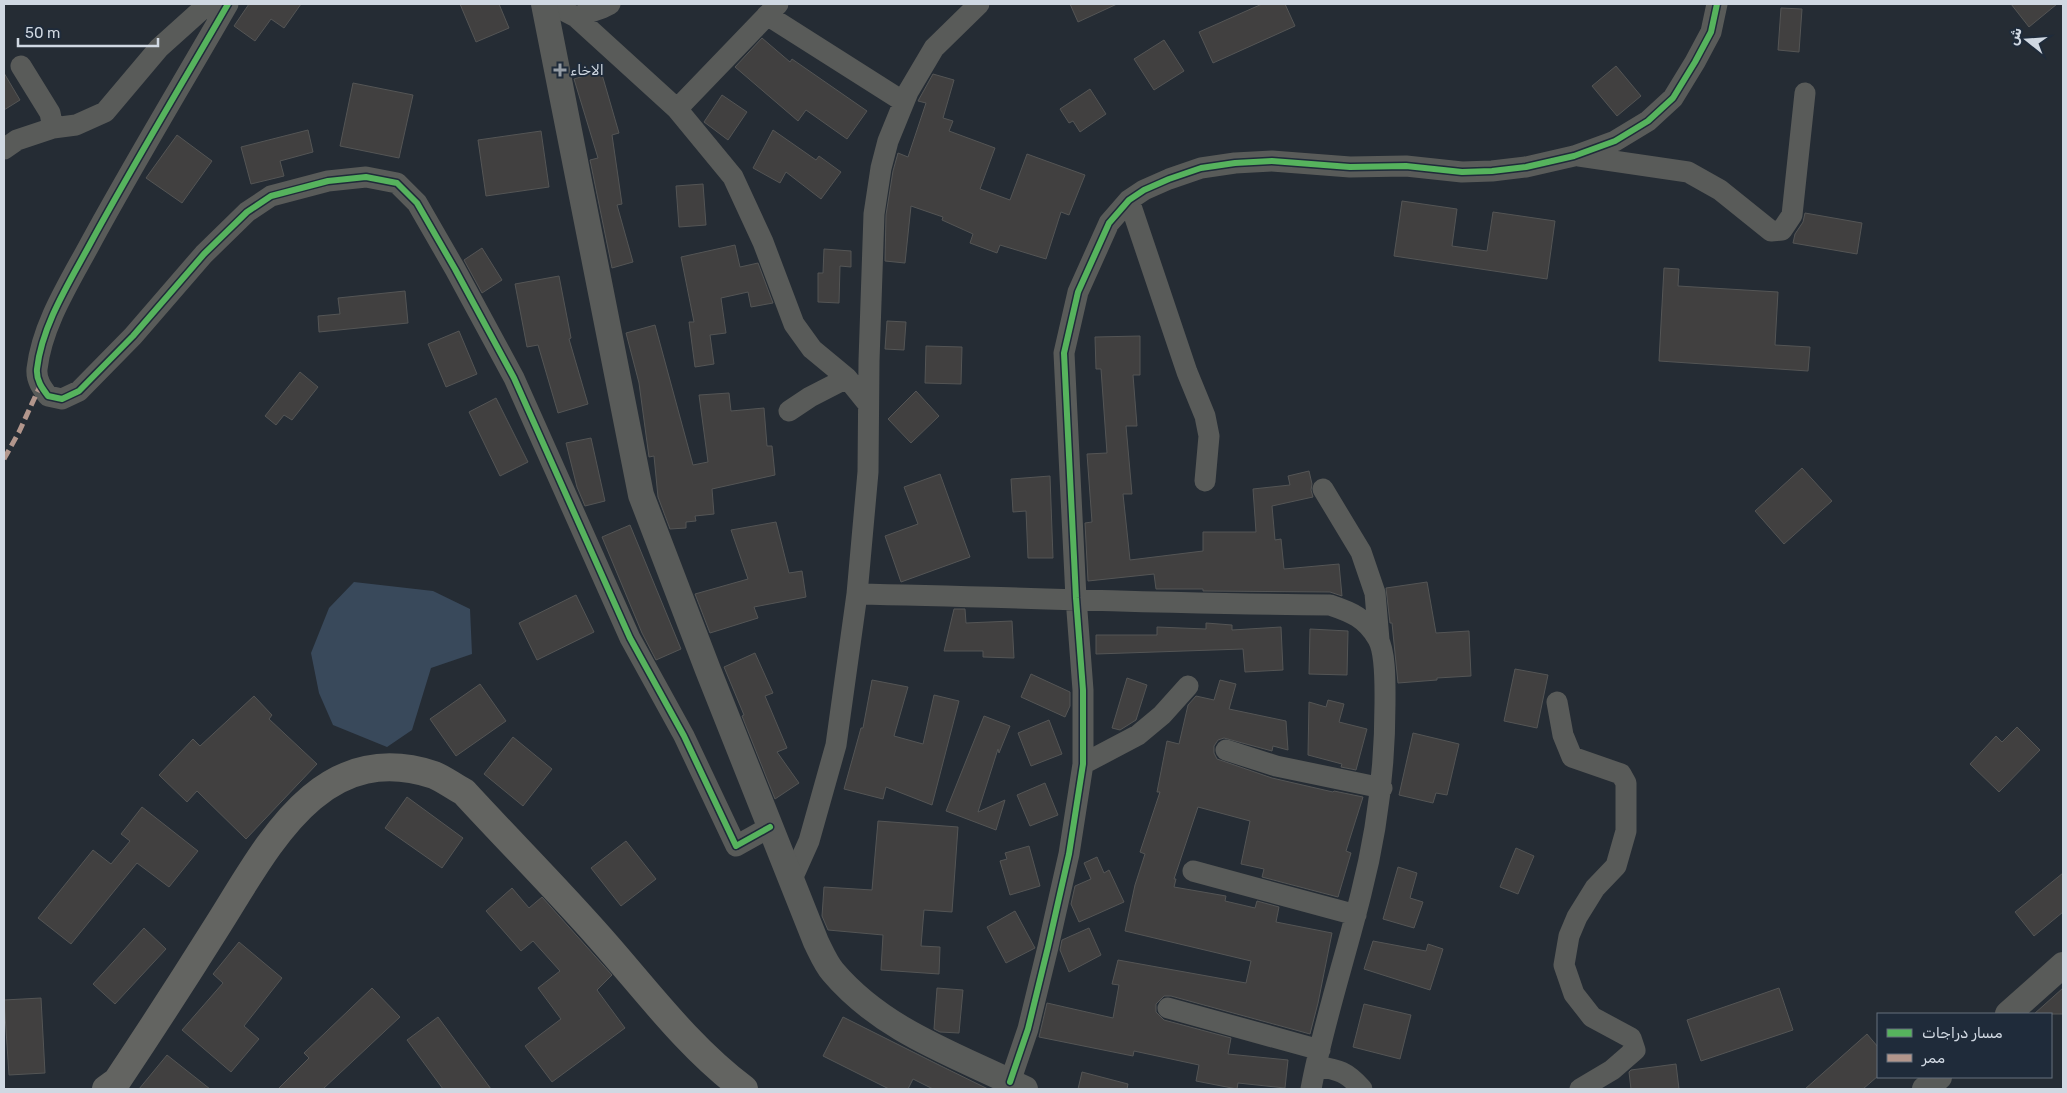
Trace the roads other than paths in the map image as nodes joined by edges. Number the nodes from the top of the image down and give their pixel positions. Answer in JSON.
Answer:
{"nodes":[{"id":1,"x":208,"y":4,"type":"edge"},
{"id":2,"x":228,"y":4,"type":"edge"},
{"id":3,"x":544,"y":4,"type":"edge"},
{"id":4,"x":551,"y":4,"type":"edge"},
{"id":5,"x":610,"y":4,"type":"edge"},
{"id":6,"x":979,"y":4,"type":"edge"},
{"id":7,"x":1717,"y":4,"type":"edge"},
{"id":8,"x":773,"y":10,"type":"edge"},
{"id":9,"x":576,"y":17,"type":"junction"},
{"id":10,"x":21,"y":66,"type":"dead end"},
{"id":11,"x":1805,"y":92,"type":"dead end"},
{"id":12,"x":904,"y":102,"type":"junction"},
{"id":13,"x":677,"y":109,"type":"junction"},
{"id":14,"x":53,"y":128,"type":"junction"},
{"id":15,"x":4,"y":149,"type":"edge"},
{"id":16,"x":1574,"y":156,"type":"junction"},
{"id":17,"x":1130,"y":200,"type":"junction"},
{"id":18,"x":847,"y":378,"type":"junction"},
{"id":19,"x":868,"y":404,"type":"junction"},
{"id":20,"x":789,"y":410,"type":"dead end"},
{"id":21,"x":1205,"y":481,"type":"dead end"},
{"id":22,"x":1323,"y":489,"type":"dead end"},
{"id":23,"x":857,"y":594,"type":"junction"},
{"id":24,"x":1076,"y":598,"type":"junction"},
{"id":25,"x":1379,"y":640,"type":"junction"},
{"id":26,"x":1188,"y":686,"type":"dead end"},
{"id":27,"x":1557,"y":702,"type":"dead end"},
{"id":28,"x":1226,"y":750,"type":"dead end"},
{"id":29,"x":1083,"y":764,"type":"junction"},
{"id":30,"x":1382,"y":788,"type":"junction"},
{"id":31,"x":770,"y":827,"type":"junction"},
{"id":32,"x":1193,"y":871,"type":"dead end"},
{"id":33,"x":792,"y":880,"type":"junction"},
{"id":34,"x":1356,"y":915,"type":"junction"},
{"id":35,"x":2063,"y":965,"type":"edge"},
{"id":36,"x":1168,"y":1008,"type":"dead end"},
{"id":37,"x":2009,"y":1013,"type":"edge"},
{"id":38,"x":1318,"y":1058,"type":"junction"},
{"id":39,"x":1938,"y":1078,"type":"edge"},
{"id":40,"x":1018,"y":1085,"type":"edge"},
{"id":41,"x":106,"y":1089,"type":"edge"},
{"id":42,"x":744,"y":1089,"type":"edge"},
{"id":43,"x":1311,"y":1089,"type":"edge"},
{"id":44,"x":1362,"y":1089,"type":"edge"},
{"id":45,"x":1580,"y":1089,"type":"edge"},
{"id":46,"x":1925,"y":1089,"type":"edge"}],
"edges":[{"from":1,"to":14,"type":"street"},
{"from":2,"to":31,"type":"street"},
{"from":3,"to":31,"type":"street"},
{"from":4,"to":9,"type":"street"},
{"from":5,"to":9,"type":"street"},
{"from":6,"to":12,"type":"street"},
{"from":7,"to":16,"type":"street"},
{"from":8,"to":12,"type":"street"},
{"from":8,"to":13,"type":"street"},
{"from":9,"to":13,"type":"street"},
{"from":10,"to":14,"type":"street"},
{"from":11,"to":16,"type":"street"},
{"from":12,"to":19,"type":"street"},
{"from":13,"to":18,"type":"street"},
{"from":14,"to":15,"type":"street"},
{"from":16,"to":17,"type":"street"},
{"from":17,"to":21,"type":"street"},
{"from":17,"to":24,"type":"street"},
{"from":18,"to":19,"type":"street"},
{"from":18,"to":20,"type":"street"},
{"from":19,"to":23,"type":"street"},
{"from":22,"to":25,"type":"street"},
{"from":23,"to":24,"type":"street"},
{"from":23,"to":33,"type":"street"},
{"from":24,"to":25,"type":"street"},
{"from":24,"to":29,"type":"street"},
{"from":25,"to":30,"type":"street"},
{"from":26,"to":29,"type":"street"},
{"from":27,"to":45,"type":"street"},
{"from":28,"to":30,"type":"street"},
{"from":29,"to":40,"type":"street"},
{"from":30,"to":34,"type":"street"},
{"from":31,"to":33,"type":"street"},
{"from":32,"to":34,"type":"street"},
{"from":33,"to":40,"type":"street"},
{"from":34,"to":38,"type":"street"},
{"from":35,"to":37,"type":"street"},
{"from":36,"to":38,"type":"street"},
{"from":38,"to":43,"type":"street"},
{"from":38,"to":44,"type":"street"},
{"from":39,"to":46,"type":"street"},
{"from":41,"to":42,"type":"main road"}]}
